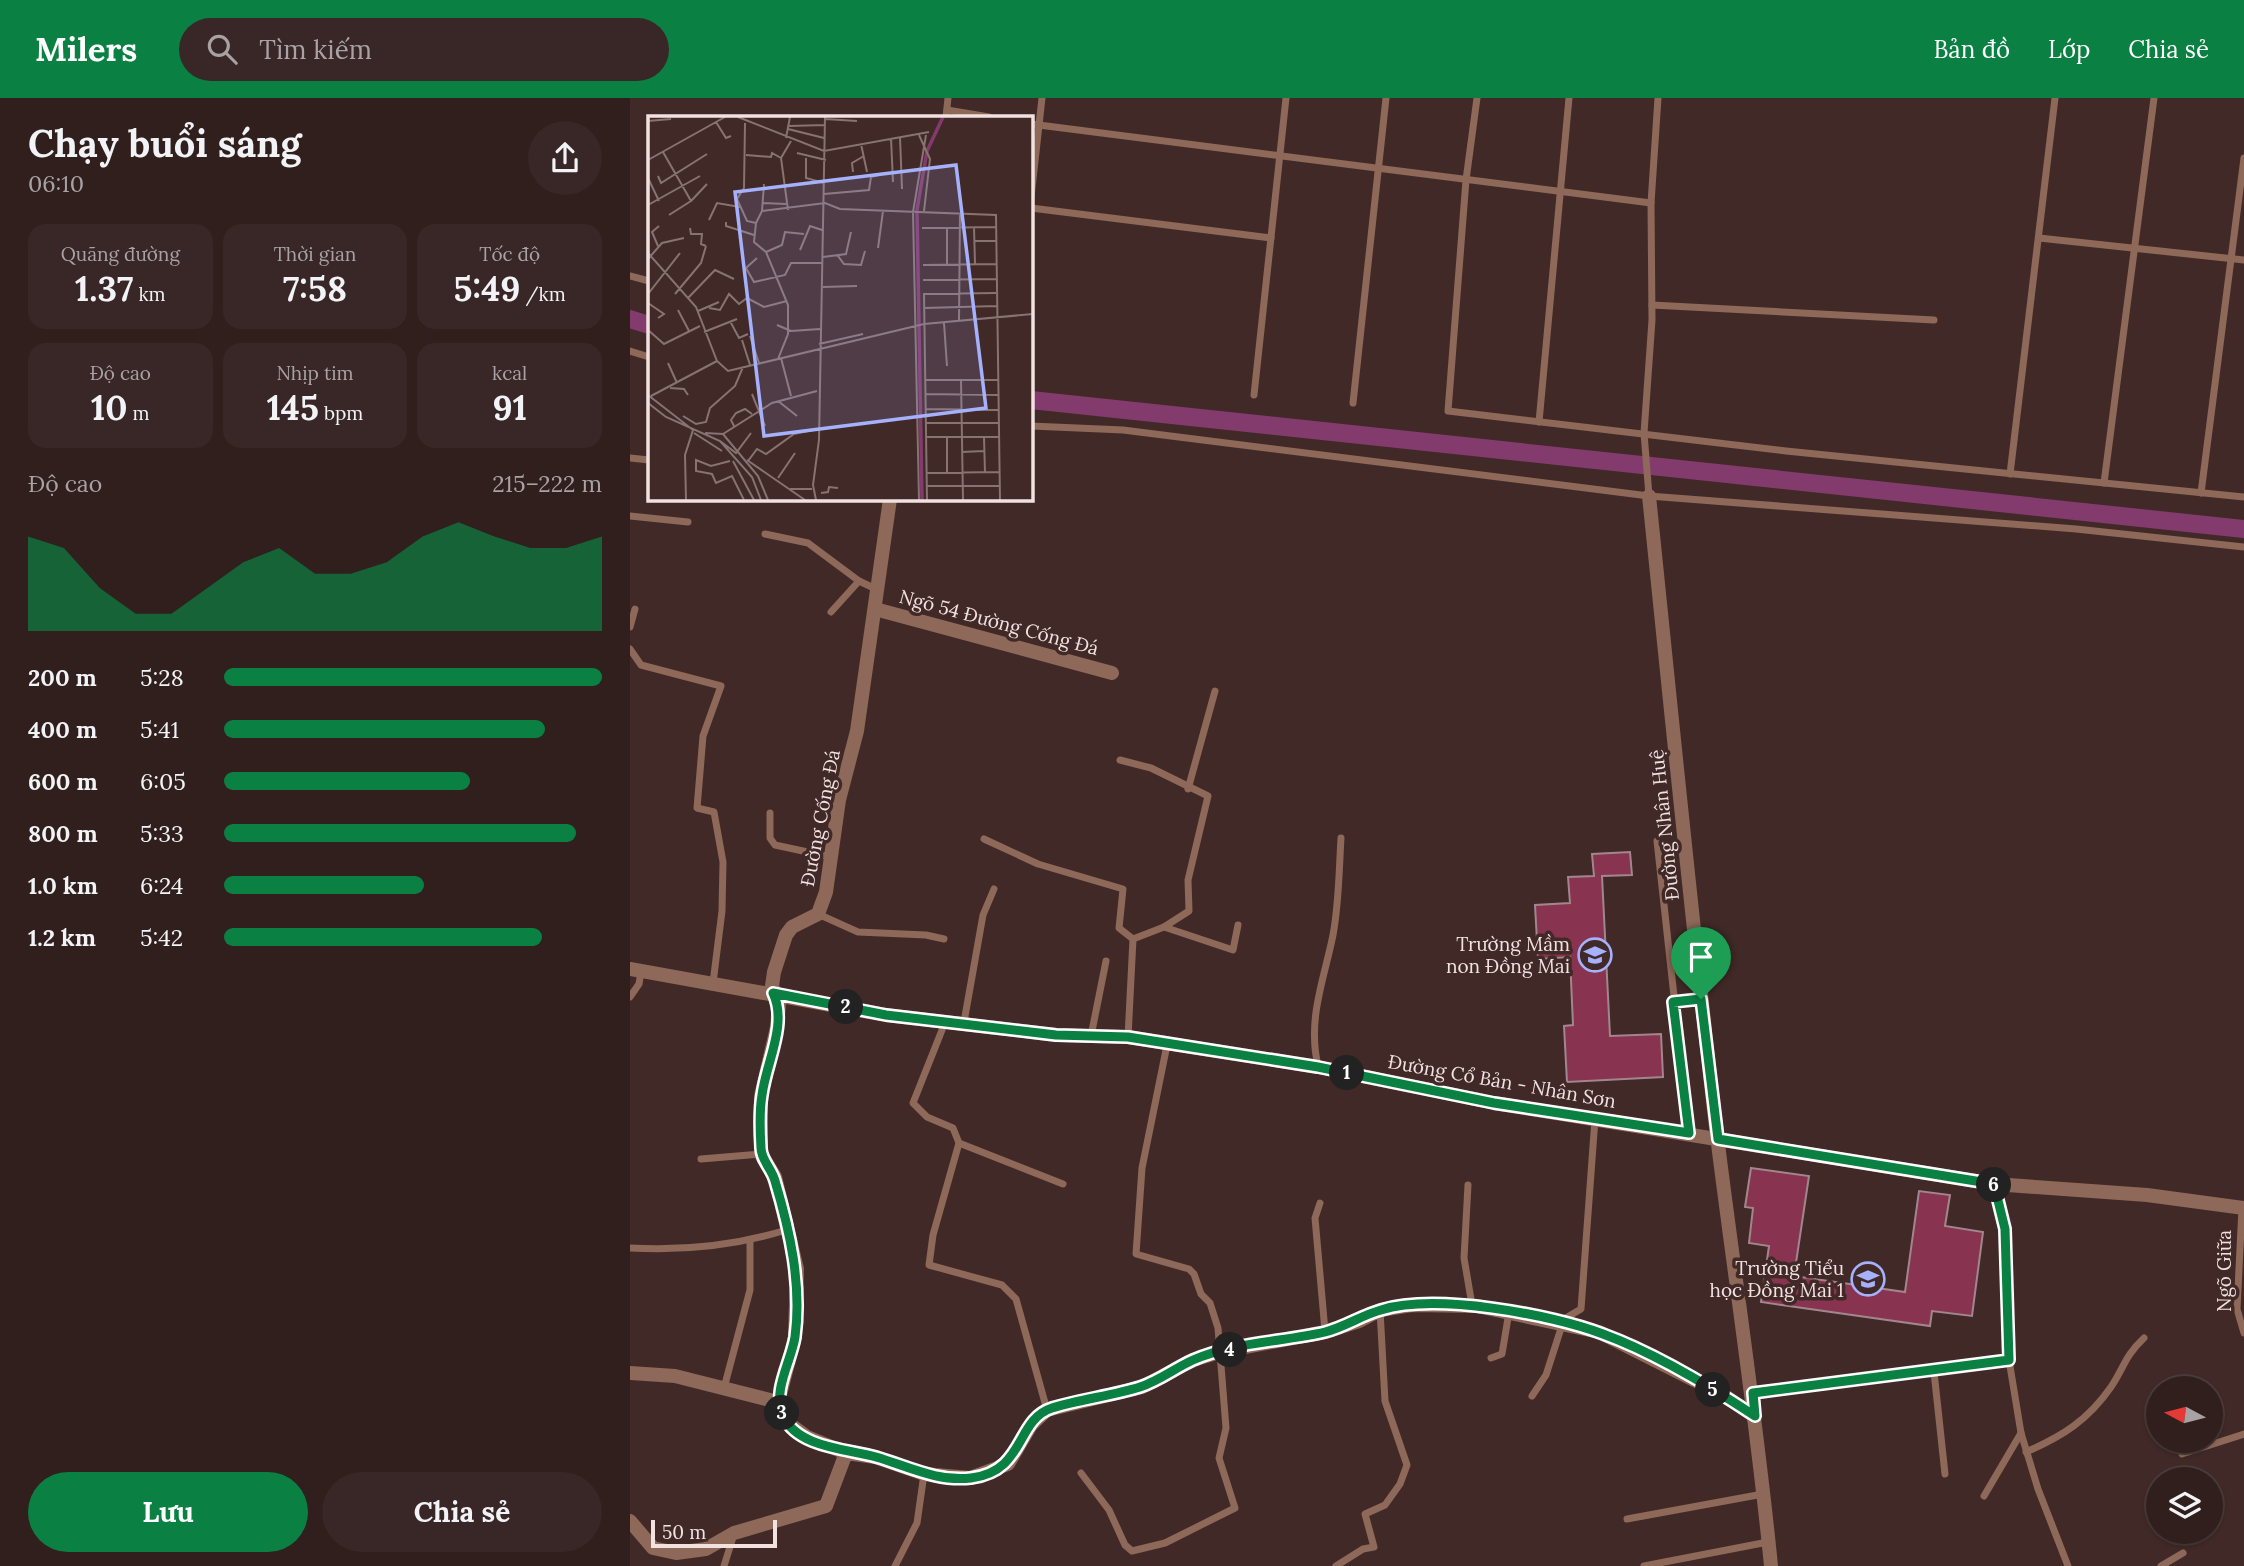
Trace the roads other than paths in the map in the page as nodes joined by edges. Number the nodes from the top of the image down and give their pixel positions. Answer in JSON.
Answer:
{"nodes":[{"id":1,"x":948,"y":98,"type":"edge"},
{"id":2,"x":1042,"y":98,"type":"edge"},
{"id":3,"x":1286,"y":98,"type":"edge"},
{"id":4,"x":1386,"y":98,"type":"edge"},
{"id":5,"x":1477,"y":98,"type":"edge"},
{"id":6,"x":1569,"y":98,"type":"edge"},
{"id":7,"x":1658,"y":98,"type":"edge"},
{"id":8,"x":2055,"y":98,"type":"edge"},
{"id":9,"x":2154,"y":98,"type":"edge"},
{"id":10,"x":946,"y":114,"type":"edge"},
{"id":11,"x":975,"y":116,"type":"edge"},
{"id":12,"x":1034,"y":125,"type":"edge"},
{"id":13,"x":1280,"y":156,"type":"junction"},
{"id":14,"x":2244,"y":158,"type":"edge"},
{"id":15,"x":1376,"y":168,"type":"junction"},
{"id":16,"x":1032,"y":173,"type":"edge"},
{"id":17,"x":1466,"y":180,"type":"junction"},
{"id":18,"x":1560,"y":191,"type":"junction"},
{"id":19,"x":1651,"y":203,"type":"junction"},
{"id":20,"x":1032,"y":208,"type":"edge"},
{"id":21,"x":1271,"y":238,"type":"junction"},
{"id":22,"x":2039,"y":238,"type":"junction"},
{"id":23,"x":2134,"y":248,"type":"junction"},
{"id":24,"x":2231,"y":258,"type":"junction"},
{"id":25,"x":2244,"y":260,"type":"edge"},
{"id":26,"x":630,"y":276,"type":"edge"},
{"id":27,"x":648,"y":281,"type":"edge"},
{"id":28,"x":1652,"y":305,"type":"junction"},
{"id":29,"x":1934,"y":320,"type":"dead end"},
{"id":30,"x":630,"y":351,"type":"edge"},
{"id":31,"x":648,"y":357,"type":"edge"},
{"id":32,"x":1254,"y":395,"type":"dead end"},
{"id":33,"x":1353,"y":403,"type":"dead end"},
{"id":34,"x":1539,"y":422,"type":"junction"},
{"id":35,"x":1032,"y":426,"type":"edge"},
{"id":36,"x":1644,"y":433,"type":"junction"},
{"id":37,"x":630,"y":458,"type":"edge"},
{"id":38,"x":648,"y":460,"type":"edge"},
{"id":39,"x":2010,"y":474,"type":"junction"},
{"id":40,"x":2104,"y":483,"type":"junction"},
{"id":41,"x":2201,"y":493,"type":"junction"},
{"id":42,"x":1649,"y":496,"type":"junction"},
{"id":43,"x":2244,"y":497,"type":"edge"},
{"id":44,"x":890,"y":500,"type":"edge"},
{"id":45,"x":630,"y":516,"type":"edge"},
{"id":46,"x":688,"y":522,"type":"dead end"},
{"id":47,"x":765,"y":534,"type":"dead end"},
{"id":48,"x":2244,"y":547,"type":"edge"},
{"id":49,"x":859,"y":581,"type":"junction"},
{"id":50,"x":878,"y":590,"type":"junction"},
{"id":51,"x":635,"y":609,"type":"dead end"},
{"id":52,"x":876,"y":609,"type":"junction"},
{"id":53,"x":831,"y":612,"type":"dead end"},
{"id":54,"x":630,"y":627,"type":"edge"},
{"id":55,"x":630,"y":649,"type":"edge"},
{"id":56,"x":1112,"y":673,"type":"dead end"},
{"id":57,"x":1214,"y":691,"type":"dead end"},
{"id":58,"x":1120,"y":760,"type":"dead end"},
{"id":59,"x":1188,"y":789,"type":"junction"},
{"id":60,"x":770,"y":813,"type":"dead end"},
{"id":61,"x":1341,"y":838,"type":"dead end"},
{"id":62,"x":984,"y":839,"type":"dead end"},
{"id":63,"x":1657,"y":841,"type":"dead end"},
{"id":64,"x":832,"y":857,"type":"junction"},
{"id":65,"x":994,"y":889,"type":"dead end"},
{"id":66,"x":818,"y":914,"type":"junction"},
{"id":67,"x":1238,"y":925,"type":"dead end"},
{"id":68,"x":1164,"y":927,"type":"junction"},
{"id":69,"x":944,"y":939,"type":"dead end"},
{"id":70,"x":1133,"y":939,"type":"junction"},
{"id":71,"x":1106,"y":961,"type":"dead end"},
{"id":72,"x":636,"y":970,"type":"edge"},
{"id":73,"x":713,"y":983,"type":"junction"},
{"id":74,"x":773,"y":993,"type":"junction"},
{"id":75,"x":630,"y":997,"type":"edge"},
{"id":76,"x":1701,"y":999,"type":"junction"},
{"id":77,"x":1673,"y":1002,"type":"junction"},
{"id":78,"x":946,"y":1020,"type":"junction"},
{"id":79,"x":964,"y":1022,"type":"junction"},
{"id":80,"x":1090,"y":1036,"type":"junction"},
{"id":81,"x":1128,"y":1037,"type":"junction"},
{"id":82,"x":1167,"y":1045,"type":"junction"},
{"id":83,"x":1318,"y":1067,"type":"junction"},
{"id":84,"x":1595,"y":1118,"type":"junction"},
{"id":85,"x":1689,"y":1133,"type":"junction"},
{"id":86,"x":1718,"y":1139,"type":"junction"},
{"id":87,"x":959,"y":1143,"type":"junction"},
{"id":88,"x":761,"y":1154,"type":"junction"},
{"id":89,"x":701,"y":1159,"type":"dead end"},
{"id":90,"x":1063,"y":1184,"type":"dead end"},
{"id":91,"x":1994,"y":1184,"type":"junction"},
{"id":92,"x":1468,"y":1185,"type":"dead end"},
{"id":93,"x":1320,"y":1203,"type":"dead end"},
{"id":94,"x":2243,"y":1208,"type":"edge"},
{"id":95,"x":786,"y":1230,"type":"junction"},
{"id":96,"x":750,"y":1242,"type":"junction"},
{"id":97,"x":630,"y":1248,"type":"edge"},
{"id":98,"x":1472,"y":1306,"type":"junction"},
{"id":99,"x":1380,"y":1310,"type":"junction"},
{"id":100,"x":1509,"y":1312,"type":"junction"},
{"id":101,"x":1562,"y":1323,"type":"junction"},
{"id":102,"x":1325,"y":1332,"type":"junction"},
{"id":103,"x":2244,"y":1333,"type":"edge"},
{"id":104,"x":2144,"y":1338,"type":"dead end"},
{"id":105,"x":1219,"y":1352,"type":"junction"},
{"id":106,"x":1491,"y":1358,"type":"dead end"},
{"id":107,"x":2009,"y":1360,"type":"junction"},
{"id":108,"x":1934,"y":1372,"type":"junction"},
{"id":109,"x":630,"y":1373,"type":"edge"},
{"id":110,"x":723,"y":1390,"type":"junction"},
{"id":111,"x":1753,"y":1393,"type":"junction"},
{"id":112,"x":1532,"y":1396,"type":"dead end"},
{"id":113,"x":778,"y":1402,"type":"junction"},
{"id":114,"x":1046,"y":1410,"type":"junction"},
{"id":115,"x":1755,"y":1416,"type":"junction"},
{"id":116,"x":2021,"y":1433,"type":"junction"},
{"id":117,"x":2244,"y":1434,"type":"edge"},
{"id":118,"x":2026,"y":1452,"type":"junction"},
{"id":119,"x":846,"y":1453,"type":"junction"},
{"id":120,"x":2182,"y":1454,"type":"dead end"},
{"id":121,"x":1081,"y":1473,"type":"dead end"},
{"id":122,"x":924,"y":1474,"type":"junction"},
{"id":123,"x":1945,"y":1474,"type":"dead end"},
{"id":124,"x":1763,"y":1494,"type":"junction"},
{"id":125,"x":1984,"y":1496,"type":"dead end"},
{"id":126,"x":1627,"y":1519,"type":"dead end"},
{"id":127,"x":630,"y":1521,"type":"edge"},
{"id":128,"x":734,"y":1533,"type":"junction"},
{"id":129,"x":1769,"y":1542,"type":"junction"},
{"id":130,"x":2183,"y":1553,"type":"dead end"},
{"id":131,"x":724,"y":1566,"type":"edge"},
{"id":132,"x":895,"y":1566,"type":"edge"},
{"id":133,"x":1336,"y":1566,"type":"edge"},
{"id":134,"x":1644,"y":1566,"type":"edge"},
{"id":135,"x":1771,"y":1566,"type":"edge"},
{"id":136,"x":2068,"y":1566,"type":"edge"},
{"id":137,"x":2161,"y":1566,"type":"edge"}],
"edges":[{"from":1,"to":10,"type":"lane"},
{"from":2,"to":12,"type":"lane"},
{"from":3,"to":13,"type":"lane"},
{"from":4,"to":15,"type":"lane"},
{"from":5,"to":17,"type":"lane"},
{"from":6,"to":18,"type":"lane"},
{"from":7,"to":19,"type":"lane"},
{"from":8,"to":22,"type":"lane"},
{"from":9,"to":23,"type":"lane"},
{"from":10,"to":11,"type":"lane"},
{"from":12,"to":13,"type":"lane"},
{"from":12,"to":16,"type":"lane"},
{"from":13,"to":15,"type":"lane"},
{"from":13,"to":21,"type":"lane"},
{"from":14,"to":24,"type":"lane"},
{"from":15,"to":17,"type":"lane"},
{"from":15,"to":33,"type":"lane"},
{"from":17,"to":18,"type":"lane"},
{"from":17,"to":34,"type":"lane"},
{"from":18,"to":19,"type":"lane"},
{"from":18,"to":34,"type":"lane"},
{"from":19,"to":28,"type":"lane"},
{"from":20,"to":21,"type":"lane"},
{"from":21,"to":32,"type":"lane"},
{"from":22,"to":23,"type":"lane"},
{"from":22,"to":39,"type":"lane"},
{"from":23,"to":24,"type":"lane"},
{"from":23,"to":40,"type":"lane"},
{"from":24,"to":25,"type":"lane"},
{"from":24,"to":41,"type":"lane"},
{"from":26,"to":27,"type":"lane"},
{"from":28,"to":29,"type":"lane"},
{"from":28,"to":36,"type":"lane"},
{"from":30,"to":31,"type":"lane"},
{"from":34,"to":36,"type":"lane"},
{"from":35,"to":42,"type":"lane"},
{"from":36,"to":39,"type":"lane"},
{"from":36,"to":42,"type":"lane"},
{"from":37,"to":38,"type":"lane"},
{"from":39,"to":40,"type":"lane"},
{"from":40,"to":41,"type":"lane"},
{"from":41,"to":43,"type":"lane"},
{"from":42,"to":48,"type":"lane"},
{"from":42,"to":76,"type":"street","name":"Đường Nhân Huệ"},
{"from":44,"to":50,"type":"street","name":"Đường Cống Đá"},
{"from":45,"to":46,"type":"lane"},
{"from":47,"to":49,"type":"lane"},
{"from":49,"to":50,"type":"lane"},
{"from":49,"to":53,"type":"lane"},
{"from":50,"to":52,"type":"street","name":"Đường Cống Đá"},
{"from":51,"to":54,"type":"lane"},
{"from":52,"to":56,"type":"street","name":"Ngõ 54 Đường Cống Đá"},
{"from":52,"to":64,"type":"street","name":"Đường Cống Đá"},
{"from":55,"to":73,"type":"lane"},
{"from":57,"to":59,"type":"lane"},
{"from":58,"to":59,"type":"lane"},
{"from":59,"to":68,"type":"lane"},
{"from":60,"to":64,"type":"lane"},
{"from":61,"to":83,"type":"lane"},
{"from":62,"to":70,"type":"lane"},
{"from":63,"to":77,"type":"lane"},
{"from":64,"to":66,"type":"street","name":"Đường Cống Đá"},
{"from":65,"to":79,"type":"lane"},
{"from":66,"to":69,"type":"lane"},
{"from":66,"to":74,"type":"street","name":"Đường Cống Đá"},
{"from":67,"to":68,"type":"lane"},
{"from":68,"to":70,"type":"lane"},
{"from":70,"to":81,"type":"lane"},
{"from":71,"to":80,"type":"lane"},
{"from":72,"to":73,"type":"street","name":"Đường Cổ Bản - Nhân Sơn"},
{"from":72,"to":75,"type":"lane"},
{"from":73,"to":74,"type":"street","name":"Đường Cổ Bản - Nhân Sơn"},
{"from":74,"to":78,"type":"street","name":"Đường Cổ Bản - Nhân Sơn"},
{"from":74,"to":88,"type":"street","name":"Đường Cống Đá"},
{"from":76,"to":77,"type":"lane"},
{"from":76,"to":86,"type":"street","name":"Đường Nhân Huệ"},
{"from":77,"to":85,"type":"lane"},
{"from":78,"to":79,"type":"street","name":"Đường Cổ Bản - Nhân Sơn"},
{"from":78,"to":87,"type":"lane"},
{"from":79,"to":80,"type":"street","name":"Đường Cổ Bản - Nhân Sơn"},
{"from":80,"to":81,"type":"street","name":"Đường Cổ Bản - Nhân Sơn"},
{"from":81,"to":82,"type":"street","name":"Đường Cổ Bản - Nhân Sơn"},
{"from":82,"to":83,"type":"street","name":"Đường Cổ Bản - Nhân Sơn"},
{"from":82,"to":105,"type":"lane"},
{"from":83,"to":84,"type":"street","name":"Đường Cổ Bản - Nhân Sơn"},
{"from":84,"to":85,"type":"street","name":"Đường Cổ Bản - Nhân Sơn"},
{"from":84,"to":101,"type":"lane"},
{"from":85,"to":86,"type":"street","name":"Đường Cổ Bản - Nhân Sơn"},
{"from":86,"to":91,"type":"street","name":"Đường Cổ Bản - Nhân Sơn"},
{"from":86,"to":111,"type":"street","name":"Đường Nhân Huệ"},
{"from":87,"to":90,"type":"lane"},
{"from":87,"to":114,"type":"lane"},
{"from":88,"to":89,"type":"lane"},
{"from":88,"to":95,"type":"street","name":"Đường Cống Đá"},
{"from":91,"to":94,"type":"street","name":"Đường Cổ Bản - Nhân Sơn"},
{"from":91,"to":107,"type":"lane"},
{"from":92,"to":98,"type":"lane"},
{"from":93,"to":102,"type":"lane"},
{"from":94,"to":103,"type":"lane","name":"Ngõ Giữa"},
{"from":95,"to":96,"type":"lane"},
{"from":95,"to":113,"type":"street","name":"Đường Cống Đá"},
{"from":96,"to":97,"type":"lane"},
{"from":96,"to":110,"type":"lane"},
{"from":98,"to":99,"type":"street"},
{"from":98,"to":100,"type":"street"},
{"from":99,"to":102,"type":"street"},
{"from":99,"to":133,"type":"lane"},
{"from":100,"to":101,"type":"street"},
{"from":100,"to":106,"type":"lane"},
{"from":101,"to":112,"type":"lane"},
{"from":101,"to":115,"type":"street"},
{"from":102,"to":105,"type":"street"},
{"from":104,"to":118,"type":"lane"},
{"from":105,"to":114,"type":"street"},
{"from":105,"to":121,"type":"lane"},
{"from":107,"to":108,"type":"lane"},
{"from":107,"to":116,"type":"lane"},
{"from":108,"to":111,"type":"lane"},
{"from":108,"to":123,"type":"lane"},
{"from":109,"to":110,"type":"street"},
{"from":110,"to":113,"type":"street"},
{"from":111,"to":115,"type":"street","name":"Đường Nhân Huệ"},
{"from":113,"to":119,"type":"street"},
{"from":114,"to":122,"type":"street"},
{"from":115,"to":124,"type":"street","name":"Đường Nhân Huệ"},
{"from":116,"to":118,"type":"lane"},
{"from":116,"to":125,"type":"lane"},
{"from":117,"to":120,"type":"lane"},
{"from":118,"to":136,"type":"lane"},
{"from":119,"to":122,"type":"street"},
{"from":119,"to":128,"type":"street"},
{"from":122,"to":132,"type":"lane"},
{"from":124,"to":126,"type":"lane"},
{"from":124,"to":129,"type":"street","name":"Đường Nhân Huệ"},
{"from":127,"to":128,"type":"street"},
{"from":128,"to":131,"type":"lane"},
{"from":129,"to":134,"type":"lane"},
{"from":129,"to":135,"type":"street","name":"Đường Nhân Huệ"},
{"from":130,"to":137,"type":"lane"}]}
